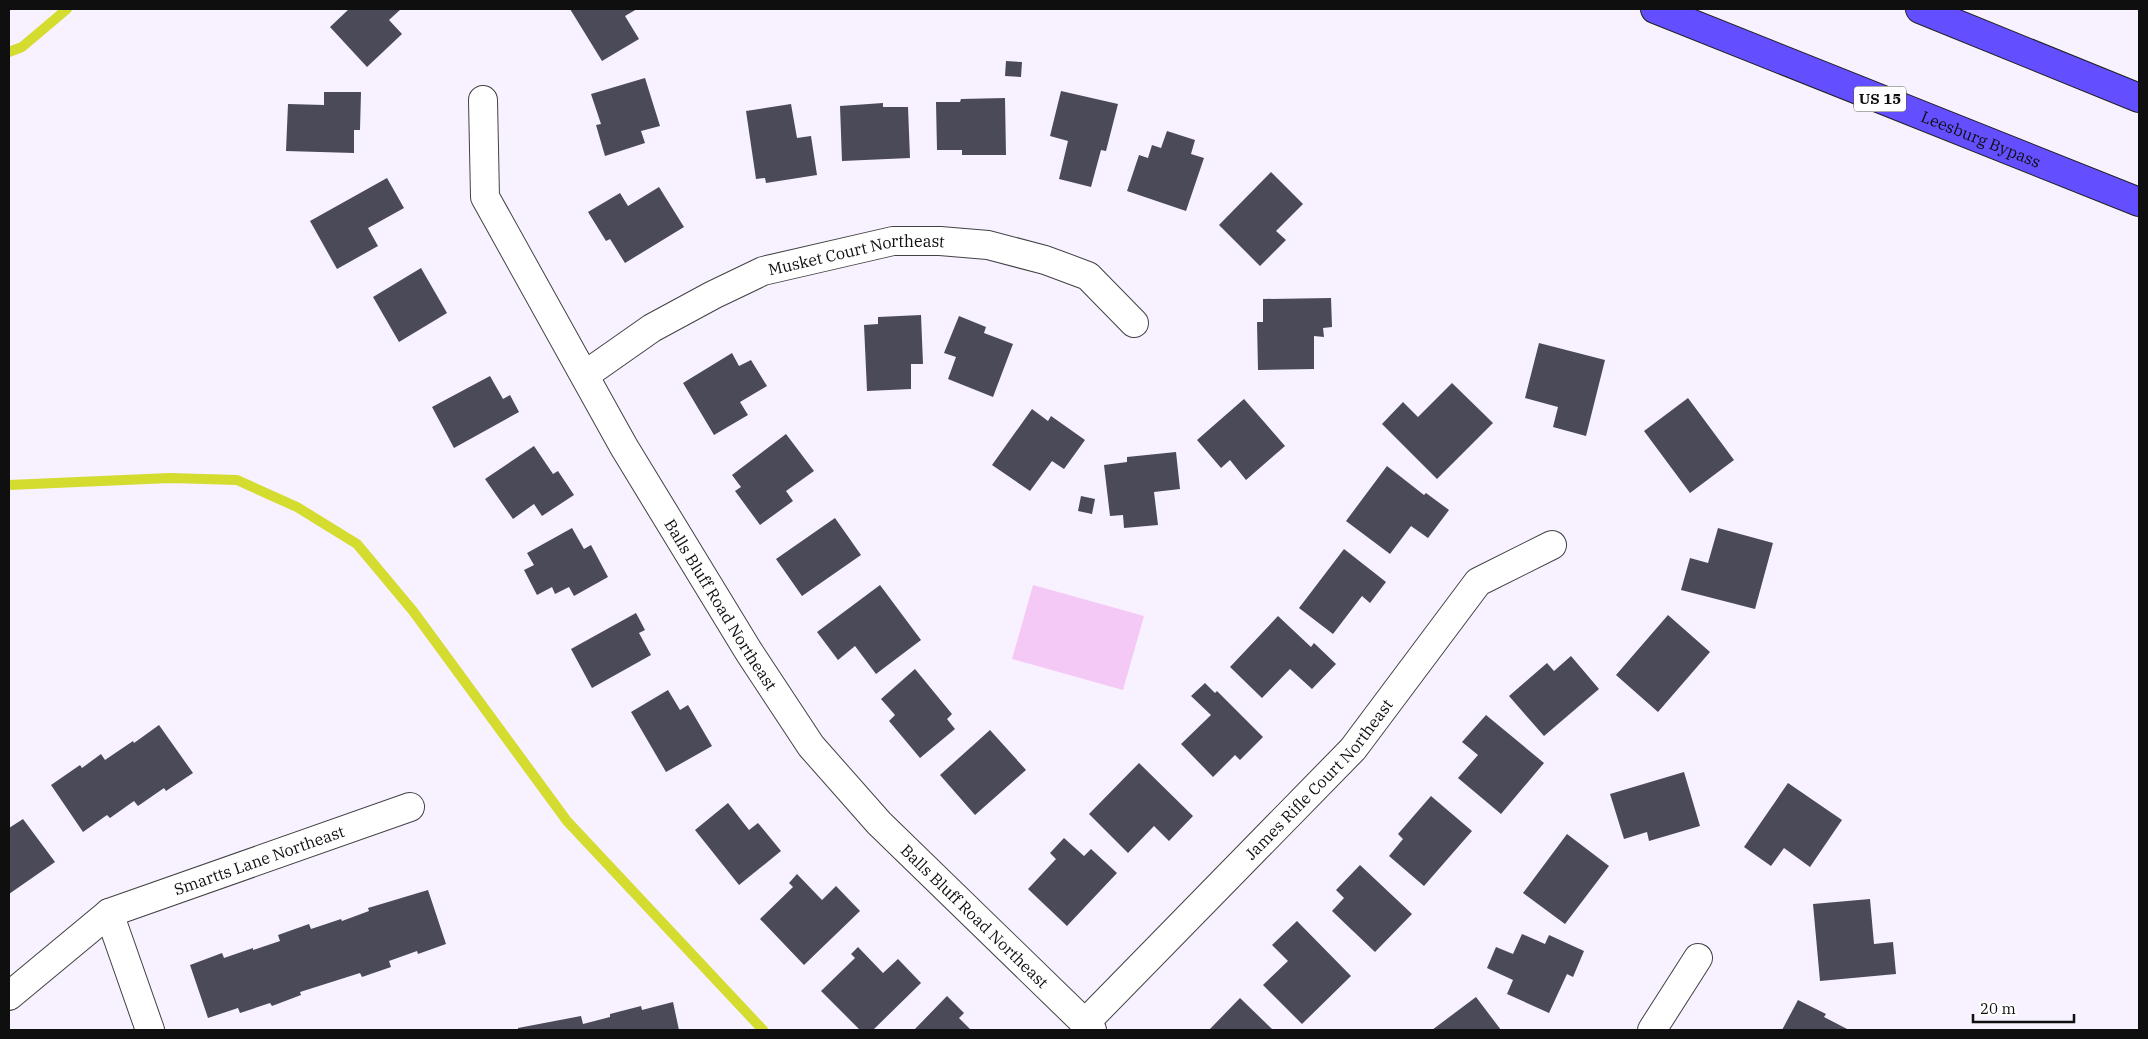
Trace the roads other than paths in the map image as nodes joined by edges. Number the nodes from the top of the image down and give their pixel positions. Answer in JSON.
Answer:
{"nodes":[{"id":1,"x":1655,"y":9,"type":"edge"},
{"id":2,"x":1920,"y":9,"type":"edge"},
{"id":3,"x":2139,"y":98,"type":"edge"},
{"id":4,"x":483,"y":100,"type":"dead end"},
{"id":5,"x":2139,"y":202,"type":"edge"},
{"id":6,"x":1134,"y":323,"type":"dead end"},
{"id":7,"x":585,"y":375,"type":"junction"},
{"id":8,"x":1552,"y":545,"type":"dead end"},
{"id":9,"x":410,"y":807,"type":"dead end"},
{"id":10,"x":109,"y":913,"type":"junction"},
{"id":11,"x":1698,"y":958,"type":"dead end"},
{"id":12,"x":9,"y":996,"type":"edge"},
{"id":13,"x":1088,"y":1027,"type":"edge"},
{"id":14,"x":150,"y":1030,"type":"edge"},
{"id":15,"x":1652,"y":1030,"type":"edge"}],
"edges":[{"from":1,"to":5,"type":"highway","name":"Leesburg Bypass","number":"US 15"},
{"from":2,"to":3,"type":"highway"},
{"from":4,"to":7,"type":"street","name":"Balls Bluff Road Northeast"},
{"from":6,"to":7,"type":"street","name":"Musket Court Northeast"},
{"from":7,"to":13,"type":"street","name":"Balls Bluff Road Northeast"},
{"from":8,"to":13,"type":"street","name":"James Rifle Court Northeast"},
{"from":9,"to":10,"type":"street","name":"Smartts Lane Northeast"},
{"from":10,"to":12,"type":"street","name":"Smartts Lane Northeast"},
{"from":10,"to":14,"type":"street"},
{"from":11,"to":15,"type":"street"}]}
